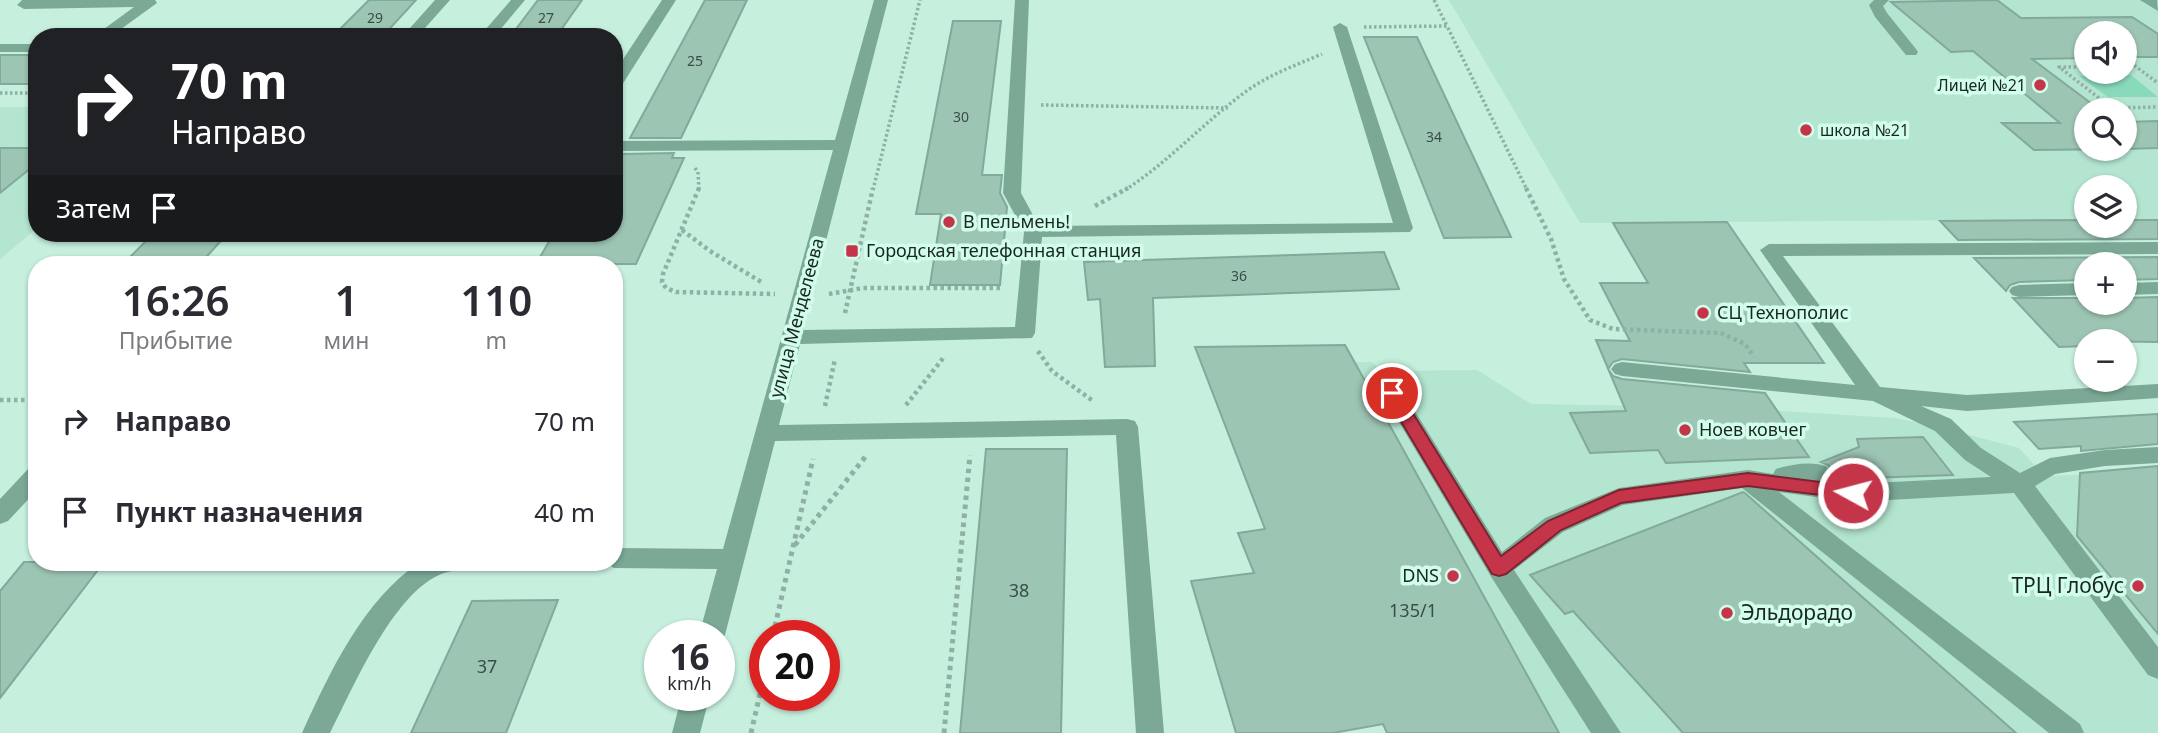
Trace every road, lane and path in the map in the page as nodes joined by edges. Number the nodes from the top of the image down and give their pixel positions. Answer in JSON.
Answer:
{"nodes":[{"id":1,"x":31,"y":0,"type":"edge"},
{"id":2,"x":443,"y":0,"type":"edge"},
{"id":3,"x":518,"y":0,"type":"edge"},
{"id":4,"x":669,"y":0,"type":"edge"},
{"id":5,"x":881,"y":0,"type":"edge"},
{"id":6,"x":1022,"y":0,"type":"edge"},
{"id":7,"x":1434,"y":0,"type":"edge"},
{"id":8,"x":1882,"y":0,"type":"edge"},
{"id":9,"x":2147,"y":0,"type":"edge"},
{"id":10,"x":153,"y":2,"type":"edge"},
{"id":11,"x":2158,"y":7,"type":"edge"},
{"id":12,"x":1447,"y":26,"type":"junction"},
{"id":13,"x":1340,"y":27,"type":"joint"},
{"id":14,"x":114,"y":28,"type":"edge"},
{"id":15,"x":417,"y":28,"type":"edge"},
{"id":16,"x":494,"y":28,"type":"edge"},
{"id":17,"x":1345,"y":45,"type":"junction"},
{"id":18,"x":0,"y":48,"type":"edge"},
{"id":19,"x":28,"y":48,"type":"edge"},
{"id":20,"x":1911,"y":52,"type":"dead end"},
{"id":21,"x":2074,"y":67,"type":"edge"},
{"id":22,"x":2137,"y":67,"type":"edge"},
{"id":23,"x":623,"y":71,"type":"edge"},
{"id":24,"x":2074,"y":79,"type":"edge"},
{"id":25,"x":2158,"y":83,"type":"edge"},
{"id":26,"x":2081,"y":84,"type":"edge"},
{"id":27,"x":0,"y":93,"type":"edge"},
{"id":28,"x":28,"y":93,"type":"edge"},
{"id":29,"x":1016,"y":104,"type":"junction"},
{"id":30,"x":2158,"y":107,"type":"edge"},
{"id":31,"x":1228,"y":108,"type":"junction"},
{"id":32,"x":677,"y":145,"type":"junction"},
{"id":33,"x":842,"y":145,"type":"junction"},
{"id":34,"x":623,"y":146,"type":"edge"},
{"id":35,"x":1090,"y":208,"type":"dead end"},
{"id":36,"x":682,"y":230,"type":"junction"},
{"id":37,"x":1033,"y":232,"type":"junction"},
{"id":38,"x":2158,"y":248,"type":"edge"},
{"id":39,"x":763,"y":283,"type":"dead end"},
{"id":40,"x":1029,"y":288,"type":"junction"},
{"id":41,"x":2158,"y":288,"type":"edge"},
{"id":42,"x":2074,"y":289,"type":"edge"},
{"id":43,"x":2137,"y":289,"type":"edge"},
{"id":44,"x":850,"y":290,"type":"dead end"},
{"id":45,"x":2019,"y":290,"type":"dead end"},
{"id":46,"x":760,"y":294,"type":"dead end"},
{"id":47,"x":1025,"y":333,"type":"junction"},
{"id":48,"x":792,"y":337,"type":"junction"},
{"id":49,"x":1622,"y":369,"type":"dead end"},
{"id":50,"x":1772,"y":384,"type":"junction"},
{"id":51,"x":2158,"y":391,"type":"edge"},
{"id":52,"x":1872,"y":392,"type":"junction"},
{"id":53,"x":1392,"y":393,"type":"dead end"},
{"id":54,"x":0,"y":400,"type":"edge"},
{"id":55,"x":28,"y":400,"type":"edge"},
{"id":56,"x":1127,"y":427,"type":"junction"},
{"id":57,"x":972,"y":430,"type":"junction"},
{"id":58,"x":766,"y":433,"type":"junction"},
{"id":59,"x":2158,"y":455,"type":"edge"},
{"id":60,"x":1818,"y":472,"type":"dead end"},
{"id":61,"x":1748,"y":480,"type":"junction"},
{"id":62,"x":28,"y":484,"type":"edge"},
{"id":63,"x":2020,"y":484,"type":"junction"},
{"id":64,"x":0,"y":515,"type":"edge"},
{"id":65,"x":623,"y":558,"type":"edge"},
{"id":66,"x":733,"y":559,"type":"junction"},
{"id":67,"x":1499,"y":568,"type":"junction"},
{"id":68,"x":426,"y":571,"type":"edge"},
{"id":69,"x":716,"y":620,"type":"edge"},
{"id":70,"x":2158,"y":667,"type":"edge"},
{"id":71,"x":692,"y":711,"type":"edge"},
{"id":72,"x":756,"y":711,"type":"edge"},
{"id":73,"x":316,"y":733,"type":"edge"},
{"id":74,"x":686,"y":733,"type":"edge"},
{"id":75,"x":751,"y":733,"type":"edge"},
{"id":76,"x":944,"y":733,"type":"edge"},
{"id":77,"x":1150,"y":733,"type":"edge"},
{"id":78,"x":1607,"y":733,"type":"edge"},
{"id":79,"x":2070,"y":733,"type":"edge"}],
"edges":[{"from":1,"to":10,"type":"street"},
{"from":2,"to":15,"type":"street"},
{"from":3,"to":16,"type":"street"},
{"from":4,"to":23,"type":"street"},
{"from":5,"to":33,"type":"street","name":"улица Менделеева"},
{"from":6,"to":29,"type":"street"},
{"from":7,"to":12,"type":"path"},
{"from":8,"to":20,"type":"street"},
{"from":9,"to":11,"type":"street"},
{"from":10,"to":14,"type":"street"},
{"from":12,"to":13,"type":"path"},
{"from":12,"to":50,"type":"path"},
{"from":13,"to":17,"type":"street"},
{"from":17,"to":31,"type":"path"},
{"from":17,"to":37,"type":"street"},
{"from":18,"to":19,"type":"street"},
{"from":21,"to":24,"type":"path"},
{"from":22,"to":25,"type":"path"},
{"from":26,"to":30,"type":"path"},
{"from":27,"to":28,"type":"path"},
{"from":29,"to":31,"type":"path"},
{"from":29,"to":37,"type":"street"},
{"from":31,"to":35,"type":"path"},
{"from":32,"to":33,"type":"street"},
{"from":32,"to":34,"type":"street"},
{"from":32,"to":36,"type":"path"},
{"from":33,"to":48,"type":"street","name":"улица Менделеева"},
{"from":36,"to":39,"type":"path"},
{"from":36,"to":46,"type":"path"},
{"from":37,"to":40,"type":"street"},
{"from":38,"to":52,"type":"street"},
{"from":40,"to":44,"type":"path"},
{"from":40,"to":47,"type":"street"},
{"from":41,"to":43,"type":"street"},
{"from":42,"to":45,"type":"street"},
{"from":47,"to":48,"type":"street"},
{"from":47,"to":56,"type":"path"},
{"from":48,"to":58,"type":"street","name":"улица Менделеева"},
{"from":49,"to":50,"type":"street"},
{"from":50,"to":52,"type":"street"},
{"from":51,"to":52,"type":"street"},
{"from":52,"to":63,"type":"street"},
{"from":53,"to":67,"type":"street"},
{"from":54,"to":55,"type":"path"},
{"from":56,"to":57,"type":"street"},
{"from":56,"to":77,"type":"street"},
{"from":57,"to":58,"type":"street"},
{"from":57,"to":76,"type":"path"},
{"from":58,"to":66,"type":"street","name":"улица Менделеева"},
{"from":59,"to":63,"type":"street"},
{"from":60,"to":61,"type":"street"},
{"from":61,"to":63,"type":"street"},
{"from":61,"to":67,"type":"street"},
{"from":61,"to":79,"type":"street"},
{"from":62,"to":64,"type":"street"},
{"from":63,"to":70,"type":"street"},
{"from":65,"to":66,"type":"street"},
{"from":66,"to":69,"type":"street","name":"улица Менделеева"},
{"from":67,"to":78,"type":"street"},
{"from":68,"to":73,"type":"street"},
{"from":71,"to":74,"type":"street"},
{"from":72,"to":75,"type":"path"}]}
